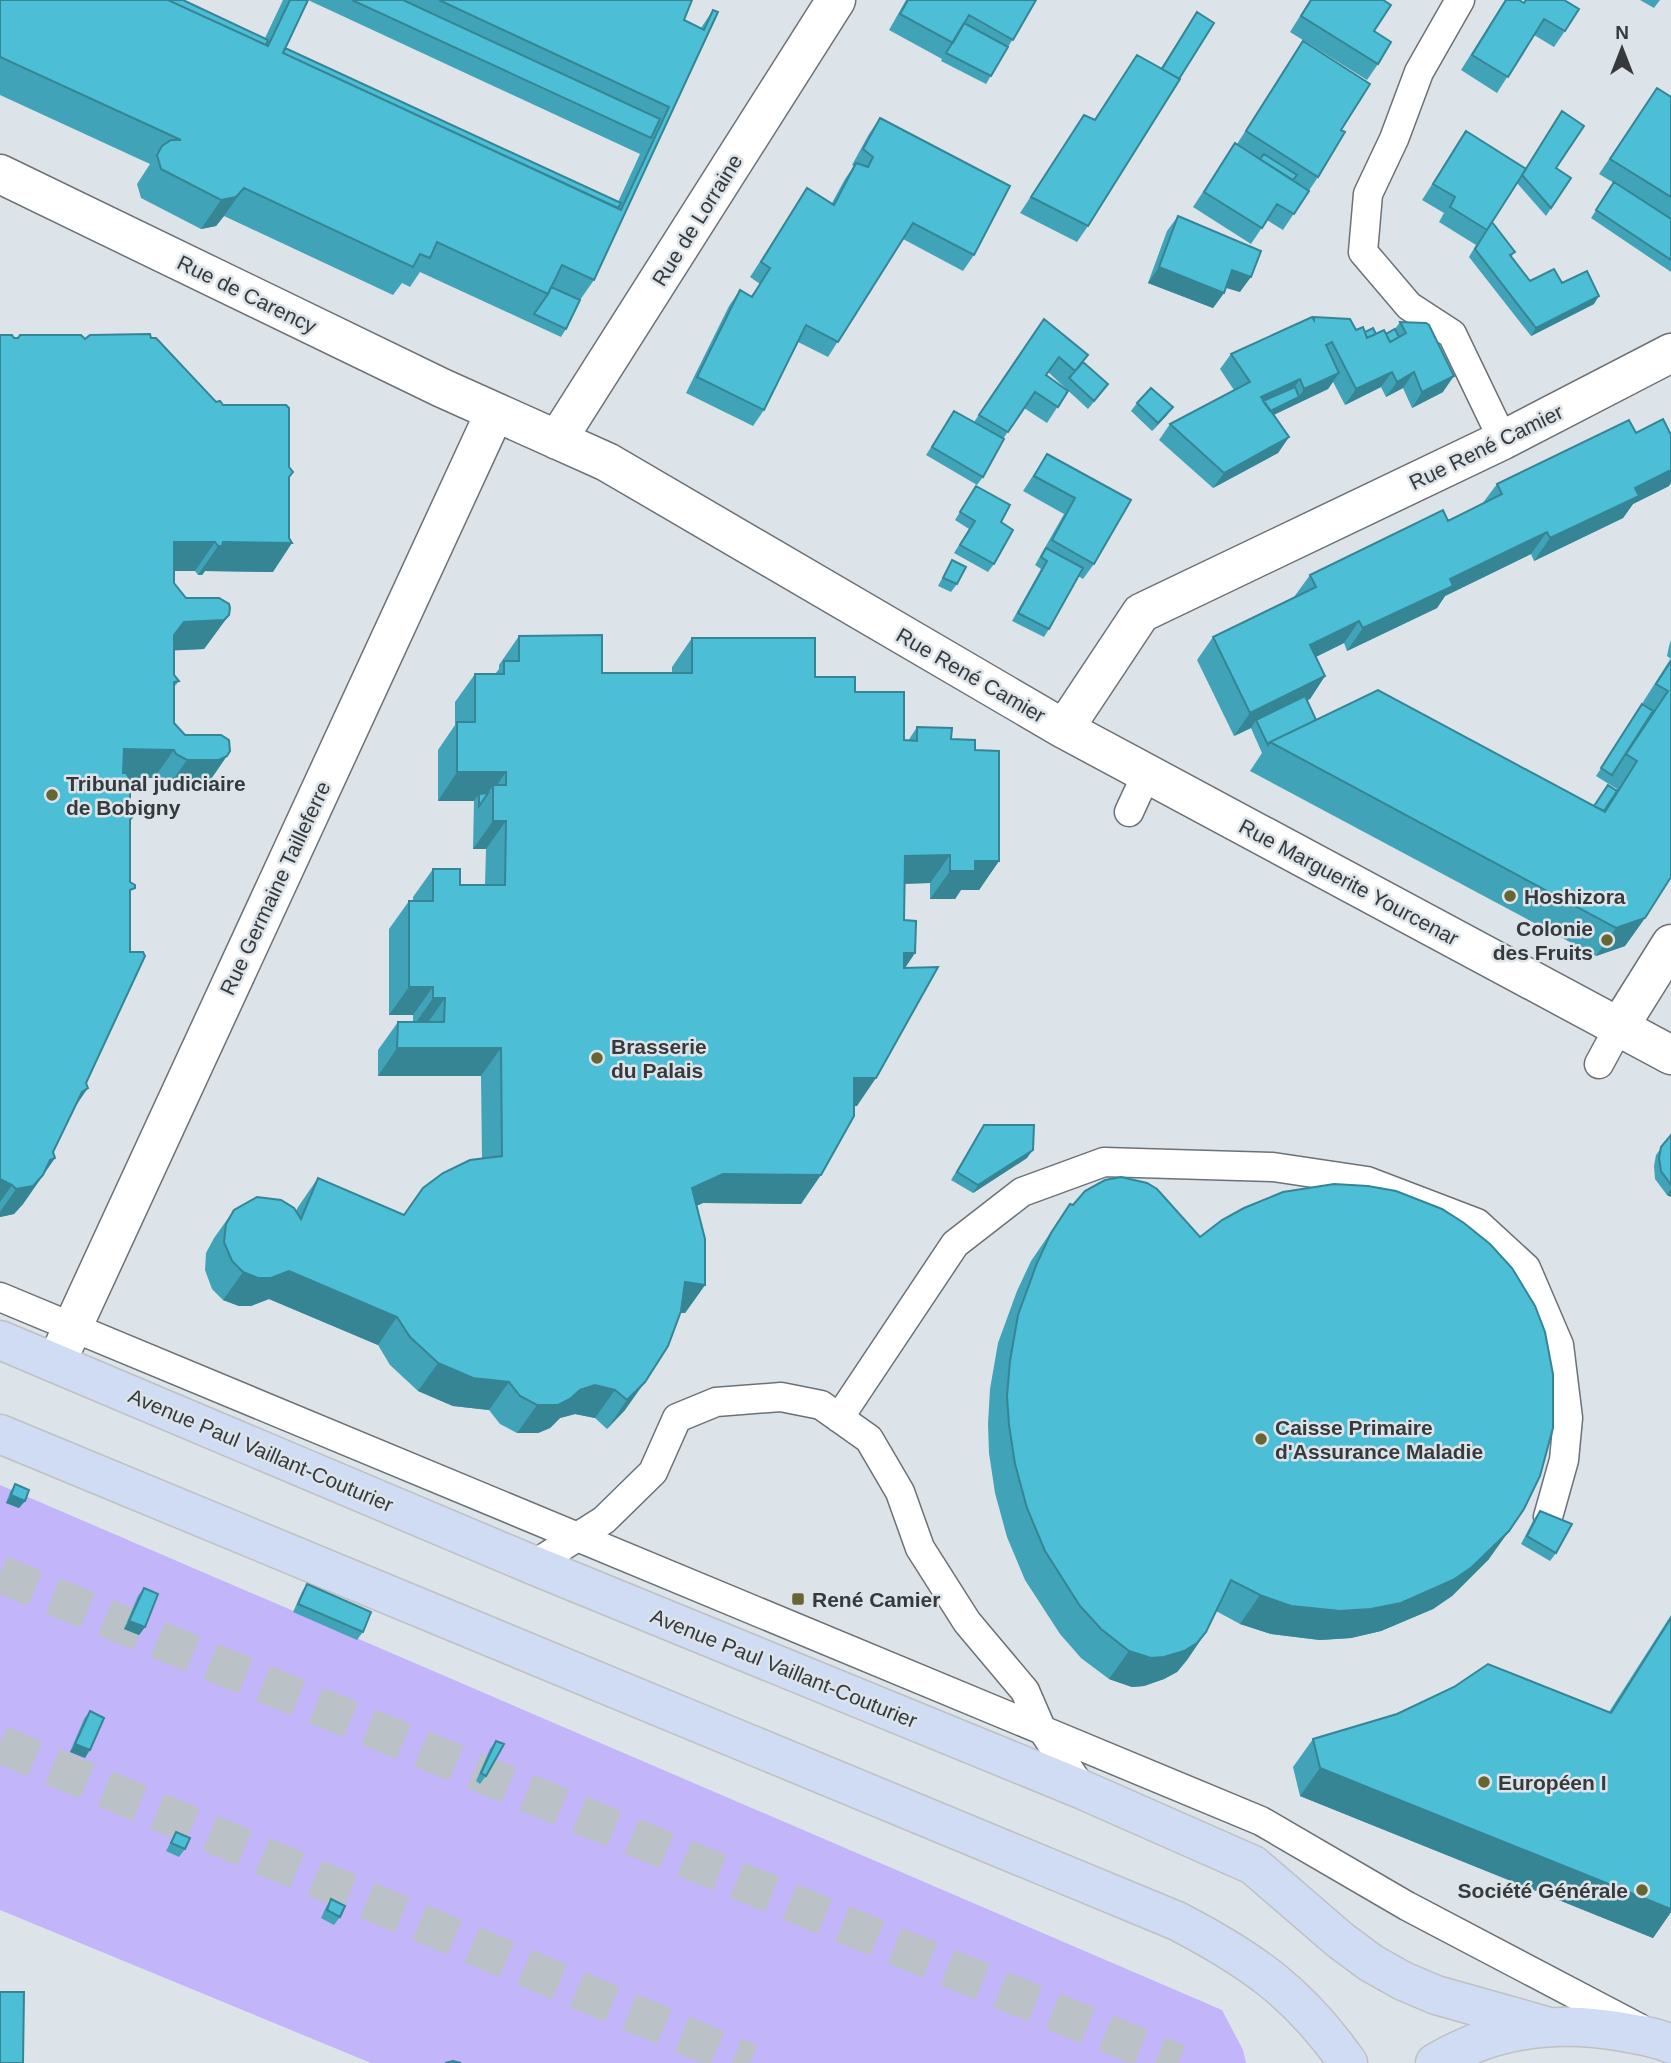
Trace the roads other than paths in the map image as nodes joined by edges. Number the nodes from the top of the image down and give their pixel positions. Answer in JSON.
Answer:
{"nodes":[{"id":1,"x":836,"y":0,"type":"edge"},
{"id":2,"x":1460,"y":0,"type":"edge"},
{"id":3,"x":0,"y":174,"type":"edge"},
{"id":4,"x":1671,"y":353,"type":"edge"},
{"id":5,"x":495,"y":412,"type":"junction"},
{"id":6,"x":557,"y":440,"type":"junction"},
{"id":7,"x":1503,"y":440,"type":"junction"},
{"id":8,"x":1064,"y":729,"type":"junction"},
{"id":9,"x":1147,"y":774,"type":"junction"},
{"id":10,"x":1129,"y":812,"type":"dead end"},
{"id":11,"x":1671,"y":944,"type":"edge"},
{"id":12,"x":1619,"y":1027,"type":"junction"},
{"id":13,"x":1671,"y":1055,"type":"edge"},
{"id":14,"x":1600,"y":1064,"type":"dead end"},
{"id":15,"x":0,"y":1297,"type":"edge"},
{"id":16,"x":72,"y":1327,"type":"junction"},
{"id":17,"x":0,"y":1340,"type":"edge"},
{"id":18,"x":56,"y":1363,"type":"junction"},
{"id":19,"x":839,"y":1418,"type":"junction"},
{"id":20,"x":0,"y":1434,"type":"edge"},
{"id":21,"x":1548,"y":1517,"type":"edge"},
{"id":22,"x":578,"y":1538,"type":"junction"},
{"id":23,"x":533,"y":1565,"type":"junction"},
{"id":24,"x":1041,"y":1728,"type":"junction"},
{"id":25,"x":1083,"y":1790,"type":"junction"},
{"id":26,"x":1546,"y":2026,"type":"junction"},
{"id":27,"x":1667,"y":2040,"type":"edge"},
{"id":28,"x":1348,"y":2063,"type":"edge"},
{"id":29,"x":1434,"y":2063,"type":"edge"}],
"edges":[{"from":1,"to":6,"type":"street","name":"Rue de Lorraine"},
{"from":2,"to":7,"type":"lane"},
{"from":3,"to":5,"type":"street","name":"Rue de Carency"},
{"from":4,"to":7,"type":"street","name":"Rue René Camier"},
{"from":5,"to":6,"type":"street","name":"Rue René Camier"},
{"from":5,"to":16,"type":"street","name":"Rue Germaine Tailleferre"},
{"from":6,"to":8,"type":"street","name":"Rue René Camier"},
{"from":7,"to":8,"type":"street","name":"Rue René Camier"},
{"from":8,"to":9,"type":"street","name":"Rue Marguerite Yourcenar"},
{"from":9,"to":10,"type":"lane"},
{"from":9,"to":12,"type":"street","name":"Rue Marguerite Yourcenar"},
{"from":11,"to":12,"type":"street"},
{"from":12,"to":13,"type":"street","name":"Rue Marguerite Yourcenar"},
{"from":12,"to":14,"type":"lane"},
{"from":15,"to":16,"type":"lane","name":"Avenue Paul Vaillant-Couturier"},
{"from":16,"to":18,"type":"street","name":"Rue Germaine Tailleferre"},
{"from":16,"to":22,"type":"lane","name":"Avenue Paul Vaillant-Couturier"},
{"from":17,"to":18,"type":"main road","name":"Avenue Paul Vaillant-Couturier"},
{"from":18,"to":23,"type":"main road","name":"Avenue Paul Vaillant-Couturier"},
{"from":19,"to":21,"type":"lane"},
{"from":19,"to":22,"type":"lane"},
{"from":19,"to":24,"type":"lane"},
{"from":20,"to":28,"type":"main road"},
{"from":22,"to":23,"type":"lane"},
{"from":22,"to":24,"type":"lane","name":"Avenue Paul Vaillant-Couturier"},
{"from":23,"to":25,"type":"main road","name":"Avenue Paul Vaillant-Couturier"},
{"from":24,"to":25,"type":"lane"},
{"from":24,"to":27,"type":"lane","name":"Avenue Paul Vaillant-Couturier"},
{"from":25,"to":26,"type":"main road","name":"Avenue Paul Vaillant-Couturier"},
{"from":26,"to":27,"type":"main road","name":"Avenue Paul Vaillant-Couturier"},
{"from":26,"to":29,"type":"main road","name":"Avenue Paul Vaillant-Couturier"}]}
